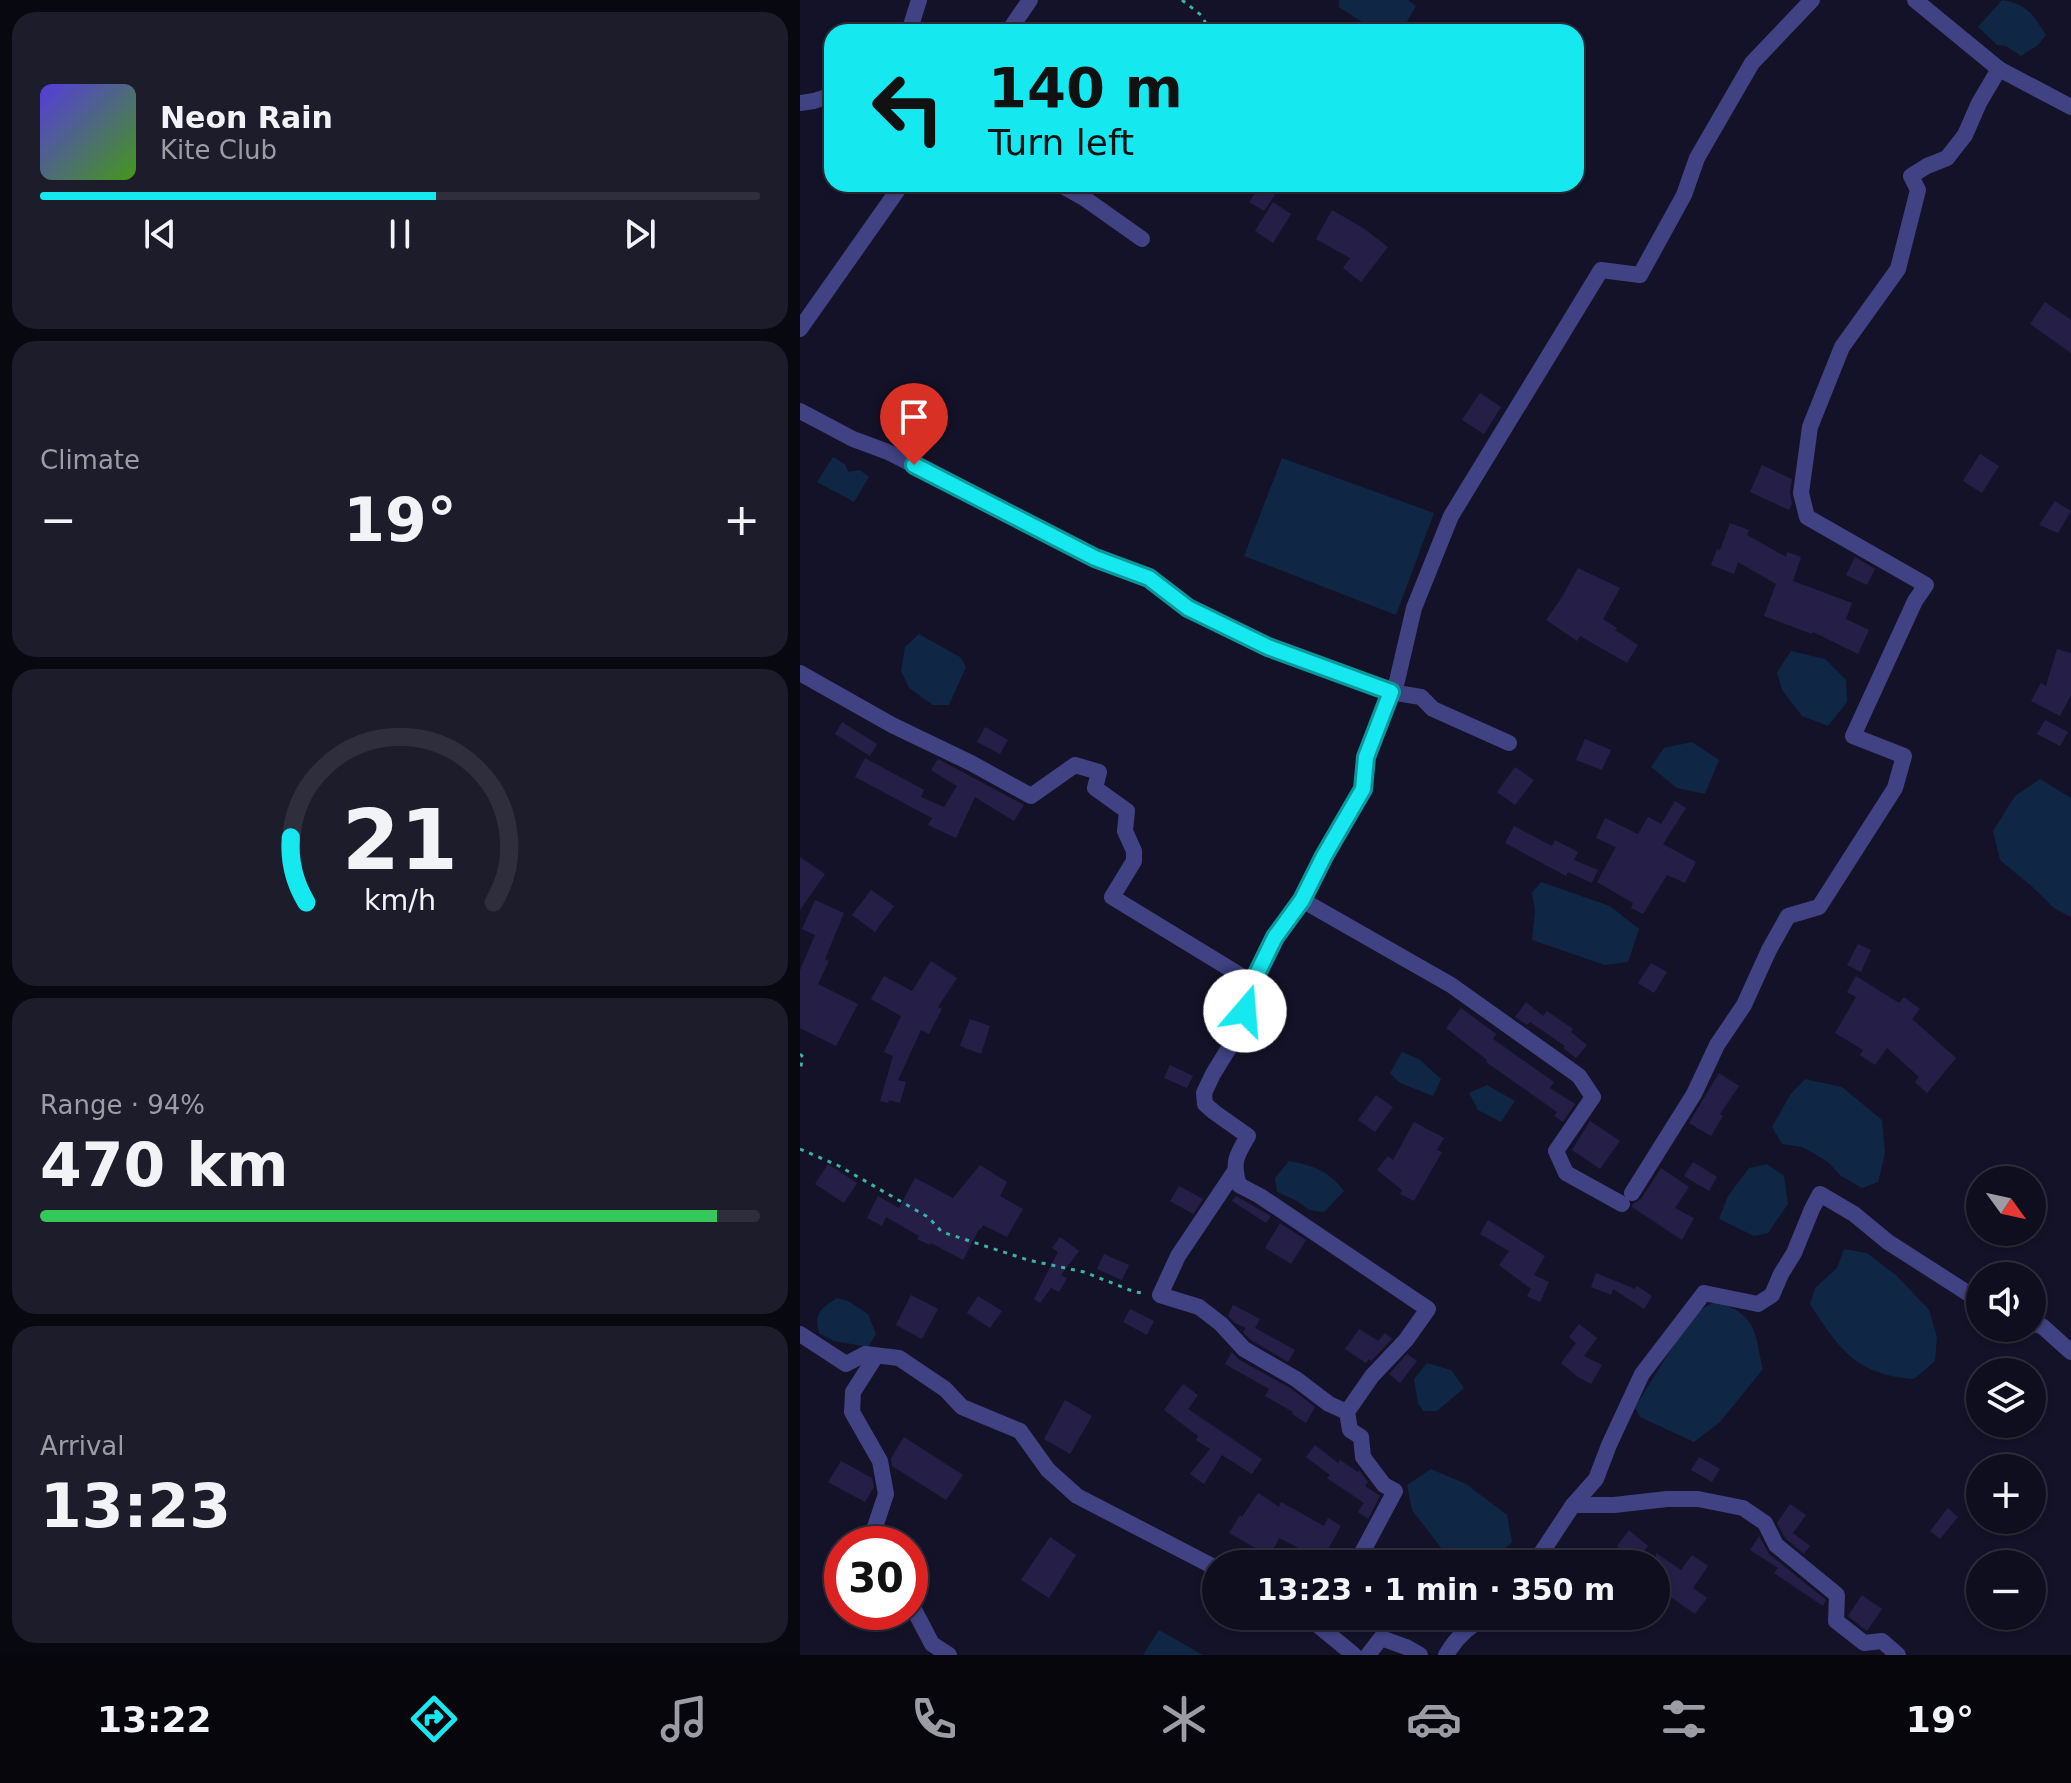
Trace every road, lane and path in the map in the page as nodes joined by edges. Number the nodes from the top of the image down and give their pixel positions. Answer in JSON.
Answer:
{"nodes":[{"id":1,"x":919,"y":0,"type":"edge"},
{"id":2,"x":1030,"y":0,"type":"edge"},
{"id":3,"x":1182,"y":0,"type":"edge"},
{"id":4,"x":1812,"y":0,"type":"edge"},
{"id":5,"x":1915,"y":0,"type":"edge"},
{"id":6,"x":912,"y":24,"type":"edge"},
{"id":7,"x":1014,"y":24,"type":"edge"},
{"id":8,"x":1206,"y":24,"type":"edge"},
{"id":9,"x":1999,"y":69,"type":"junction"},
{"id":10,"x":824,"y":98,"type":"edge"},
{"id":11,"x":800,"y":103,"type":"edge"},
{"id":12,"x":2071,"y":107,"type":"edge"},
{"id":13,"x":896,"y":192,"type":"edge"},
{"id":14,"x":1073,"y":192,"type":"edge"},
{"id":15,"x":1142,"y":239,"type":"dead end"},
{"id":16,"x":800,"y":329,"type":"edge"},
{"id":17,"x":800,"y":411,"type":"edge"},
{"id":18,"x":800,"y":673,"type":"edge"},
{"id":19,"x":1391,"y":692,"type":"junction"},
{"id":20,"x":1509,"y":743,"type":"dead end"},
{"id":21,"x":1302,"y":900,"type":"junction"},
{"id":22,"x":1251,"y":986,"type":"junction"},
{"id":23,"x":800,"y":1054,"type":"edge"},
{"id":24,"x":800,"y":1070,"type":"edge"},
{"id":25,"x":800,"y":1149,"type":"edge"},
{"id":26,"x":1235,"y":1171,"type":"junction"},
{"id":27,"x":1966,"y":1292,"type":"edge"},
{"id":28,"x":1160,"y":1295,"type":"junction"},
{"id":29,"x":2046,"y":1330,"type":"edge"},
{"id":30,"x":800,"y":1334,"type":"edge"},
{"id":31,"x":2071,"y":1352,"type":"edge"},
{"id":32,"x":876,"y":1356,"type":"junction"},
{"id":33,"x":1347,"y":1412,"type":"junction"},
{"id":34,"x":1573,"y":1505,"type":"junction"},
{"id":35,"x":875,"y":1526,"type":"edge"},
{"id":36,"x":1363,"y":1550,"type":"edge"},
{"id":37,"x":1543,"y":1550,"type":"edge"},
{"id":38,"x":1202,"y":1561,"type":"edge"},
{"id":39,"x":925,"y":1630,"type":"edge"},
{"id":40,"x":1326,"y":1630,"type":"edge"},
{"id":41,"x":1467,"y":1630,"type":"edge"},
{"id":42,"x":1860,"y":1649,"type":"edge"},
{"id":43,"x":949,"y":1655,"type":"edge"},
{"id":44,"x":1354,"y":1655,"type":"edge"},
{"id":45,"x":1368,"y":1655,"type":"edge"},
{"id":46,"x":1420,"y":1655,"type":"edge"},
{"id":47,"x":1446,"y":1655,"type":"edge"},
{"id":48,"x":1898,"y":1655,"type":"edge"}],
"edges":[{"from":1,"to":6,"type":"street"},
{"from":2,"to":7,"type":"street"},
{"from":3,"to":8,"type":"path"},
{"from":4,"to":19,"type":"street"},
{"from":5,"to":9,"type":"street"},
{"from":9,"to":12,"type":"street"},
{"from":9,"to":21,"type":"street"},
{"from":10,"to":11,"type":"street"},
{"from":13,"to":16,"type":"street"},
{"from":14,"to":15,"type":"street"},
{"from":17,"to":19,"type":"street"},
{"from":18,"to":22,"type":"street"},
{"from":19,"to":20,"type":"street"},
{"from":19,"to":21,"type":"street"},
{"from":21,"to":22,"type":"street"},
{"from":22,"to":26,"type":"street"},
{"from":23,"to":24,"type":"path"},
{"from":25,"to":28,"type":"path"},
{"from":26,"to":28,"type":"street"},
{"from":26,"to":33,"type":"street"},
{"from":27,"to":34,"type":"street"},
{"from":28,"to":33,"type":"street"},
{"from":29,"to":31,"type":"street"},
{"from":30,"to":32,"type":"street"},
{"from":32,"to":35,"type":"street"},
{"from":32,"to":38,"type":"street"},
{"from":33,"to":36,"type":"street"},
{"from":34,"to":37,"type":"street"},
{"from":34,"to":42,"type":"street"},
{"from":39,"to":43,"type":"street"},
{"from":40,"to":44,"type":"street"},
{"from":41,"to":47,"type":"street"},
{"from":42,"to":48,"type":"street"},
{"from":45,"to":46,"type":"street"}]}
